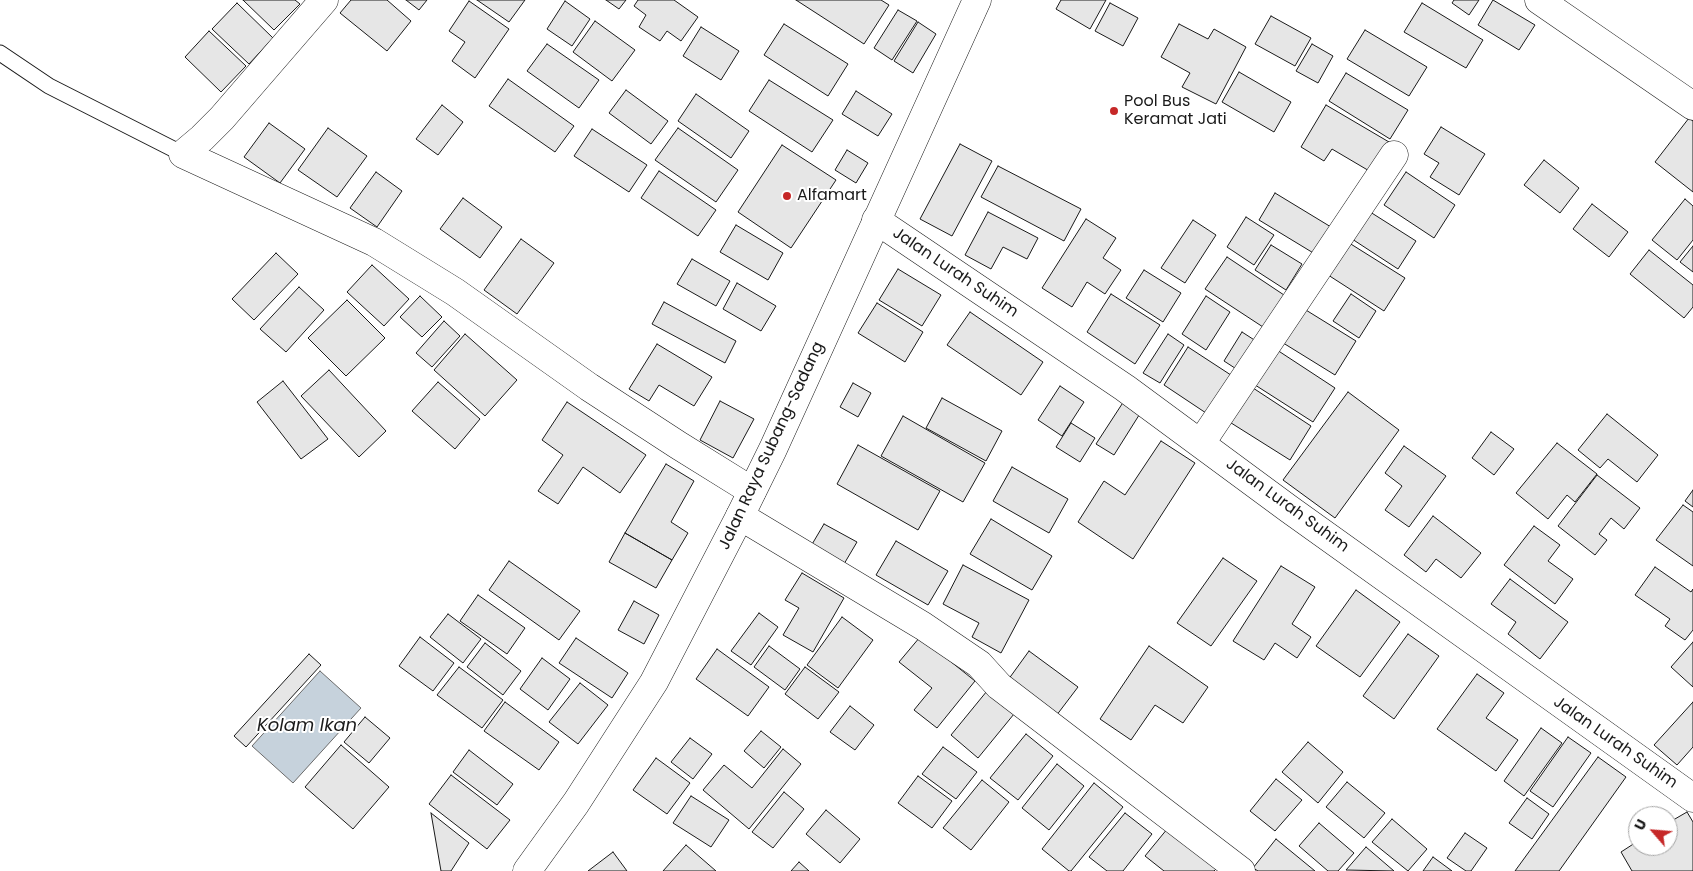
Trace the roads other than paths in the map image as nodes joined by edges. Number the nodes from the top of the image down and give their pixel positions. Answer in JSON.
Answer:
{"nodes":[{"id":1,"x":324,"y":0,"type":"edge"},
{"id":2,"x":978,"y":0,"type":"edge"},
{"id":3,"x":1539,"y":0,"type":"edge"},
{"id":4,"x":0,"y":53,"type":"edge"},
{"id":5,"x":1693,"y":106,"type":"edge"},
{"id":6,"x":183,"y":154,"type":"junction"},
{"id":7,"x":1394,"y":155,"type":"dead end"},
{"id":8,"x":876,"y":220,"type":"junction"},
{"id":9,"x":1201,"y":443,"type":"junction"},
{"id":10,"x":752,"y":491,"type":"junction"},
{"id":11,"x":740,"y":516,"type":"junction"},
{"id":12,"x":1693,"y":798,"type":"edge"},
{"id":13,"x":526,"y":871,"type":"edge"},
{"id":14,"x":1241,"y":871,"type":"edge"}],
"edges":[{"from":1,"to":6,"type":"street"},
{"from":2,"to":8,"type":"street","name":"Jalan Raya Subang-Sadang"},
{"from":3,"to":5,"type":"street"},
{"from":4,"to":6,"type":"lane"},
{"from":6,"to":10,"type":"street"},
{"from":7,"to":9,"type":"street"},
{"from":8,"to":9,"type":"street","name":"Jalan Lurah Suhim"},
{"from":8,"to":10,"type":"street","name":"Jalan Raya Subang-Sadang"},
{"from":9,"to":12,"type":"street","name":"Jalan Lurah Suhim"},
{"from":10,"to":11,"type":"street","name":"Jalan Raya Subang-Sadang"},
{"from":11,"to":13,"type":"street","name":"Jalan Raya Subang-Sadang"},
{"from":11,"to":14,"type":"street"}]}
